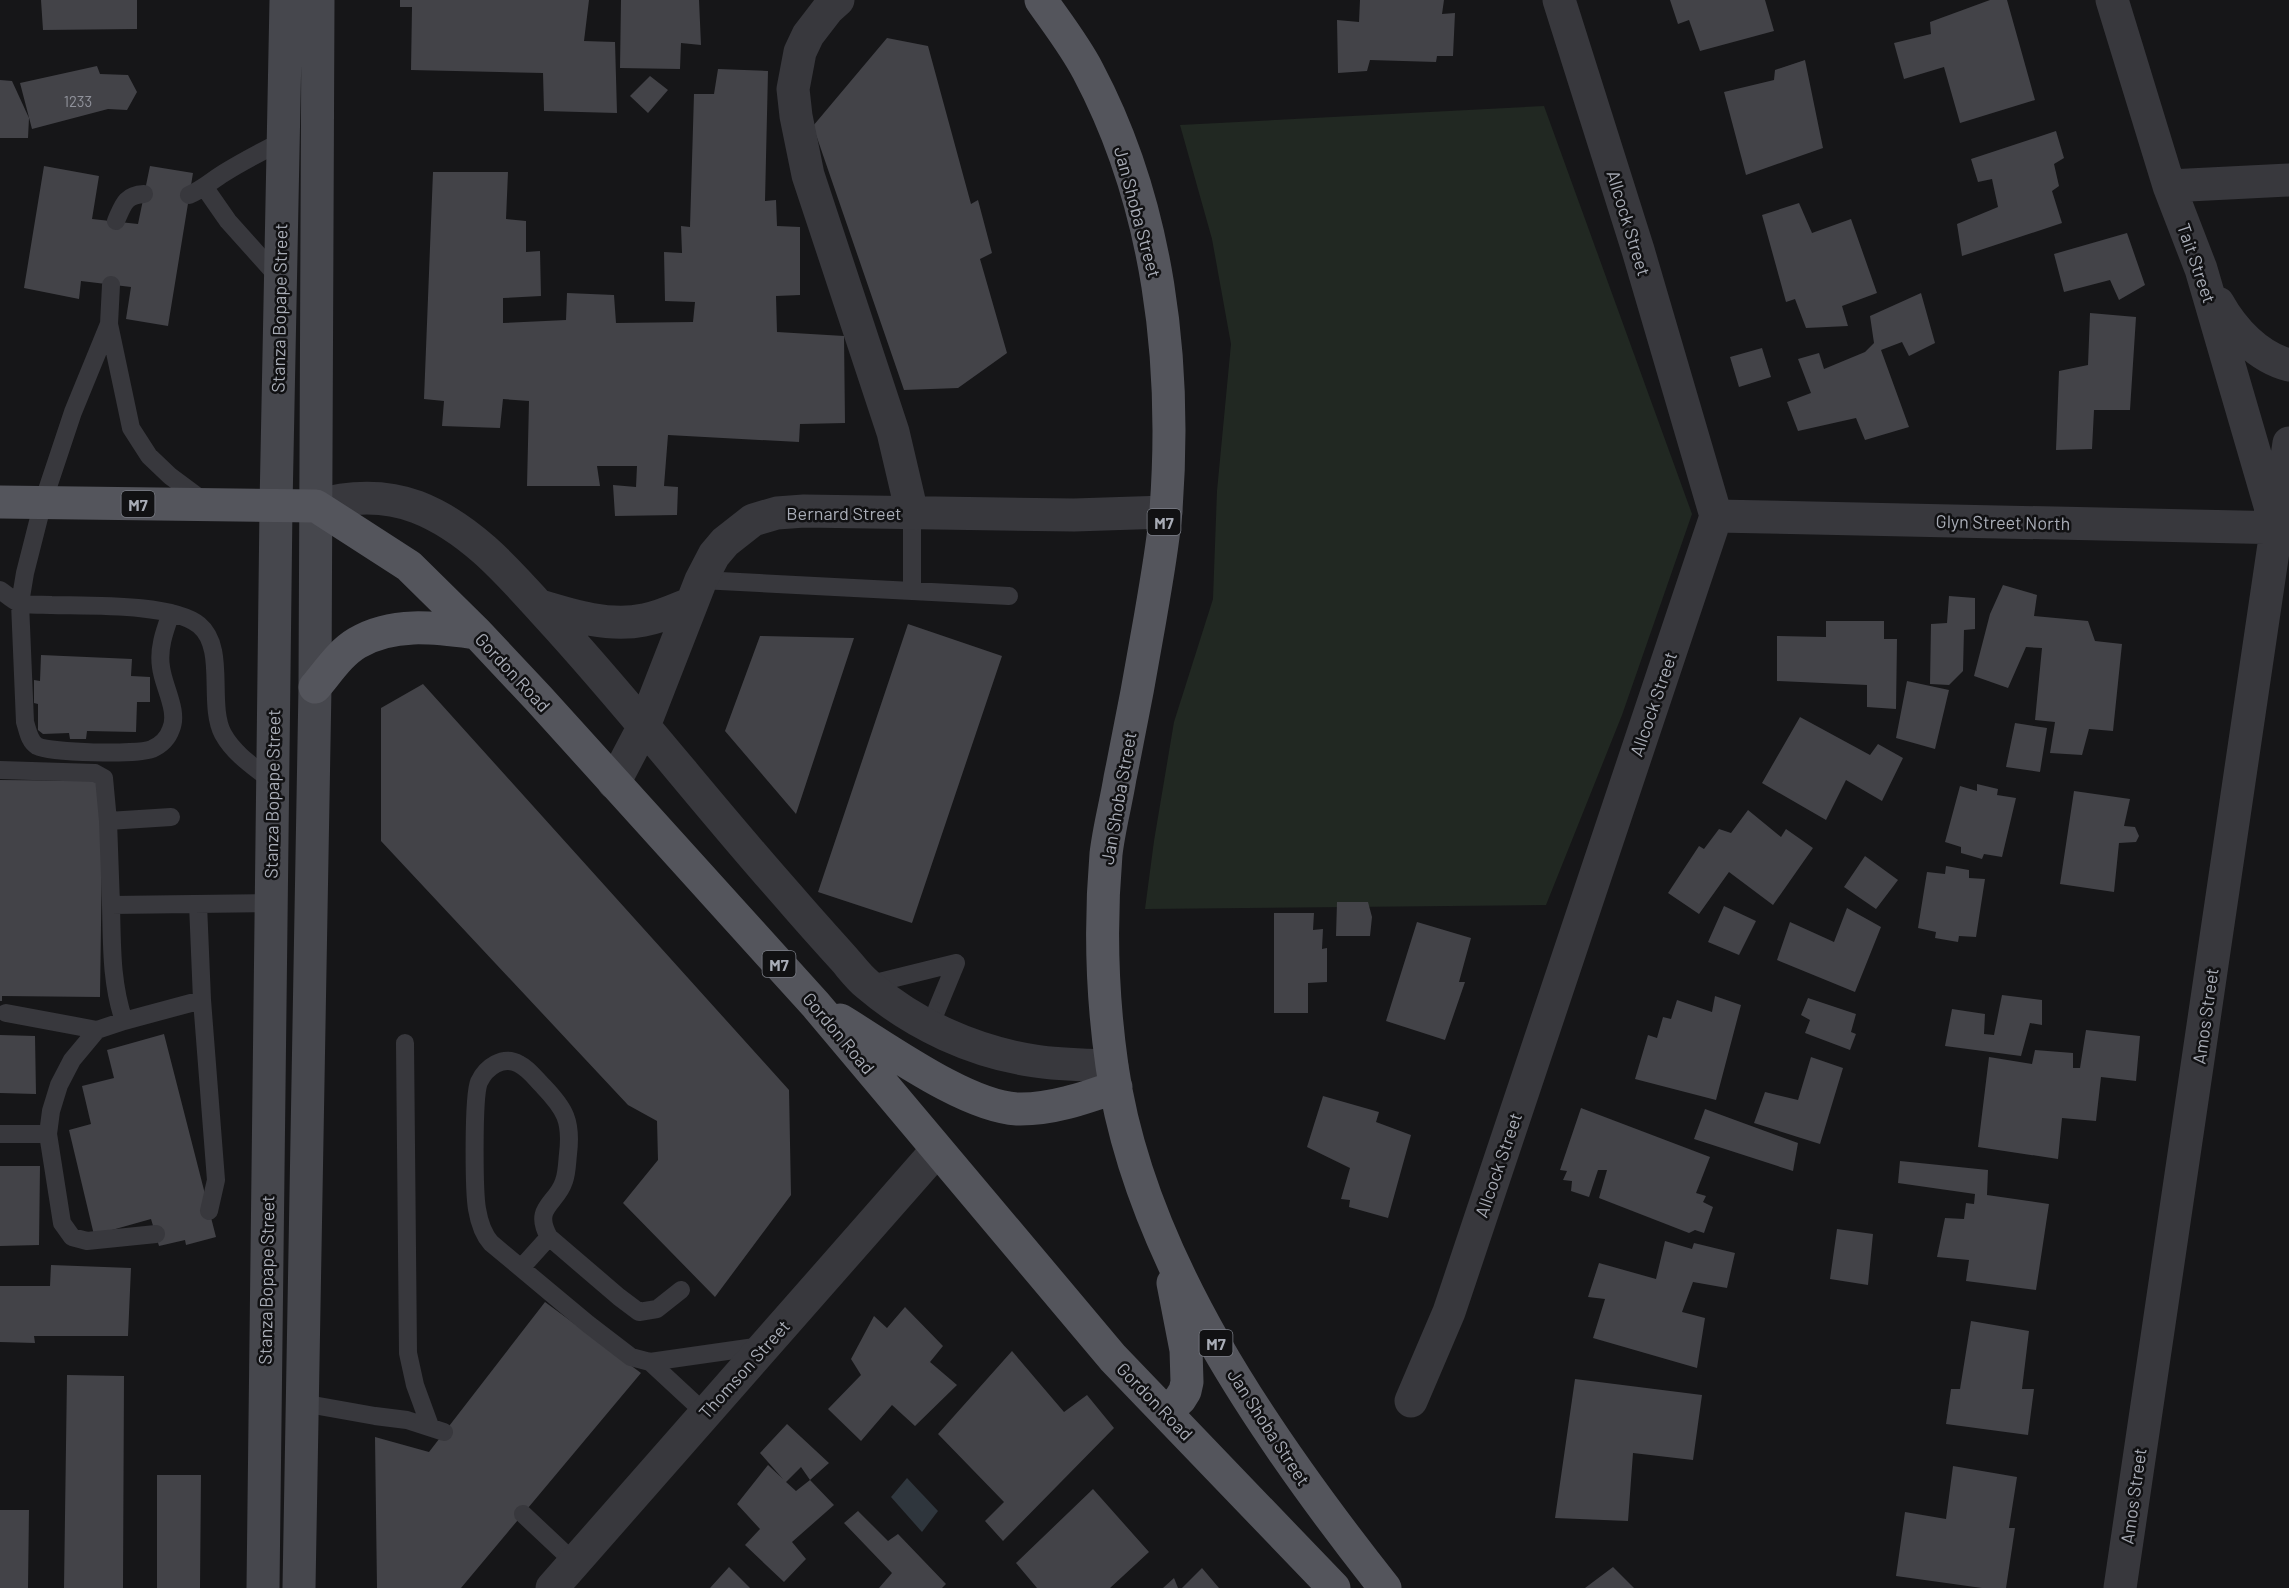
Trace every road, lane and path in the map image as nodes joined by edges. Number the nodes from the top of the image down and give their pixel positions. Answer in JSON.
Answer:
{"nodes":[{"id":1,"x":286,"y":0,"type":"edge"},
{"id":2,"x":318,"y":0,"type":"edge"},
{"id":3,"x":838,"y":0,"type":"edge"},
{"id":4,"x":1041,"y":0,"type":"edge"},
{"id":5,"x":1559,"y":0,"type":"edge"},
{"id":6,"x":2112,"y":0,"type":"edge"},
{"id":7,"x":282,"y":141,"type":"junction"},
{"id":8,"x":2289,"y":180,"type":"edge"},
{"id":9,"x":2169,"y":186,"type":"junction"},
{"id":10,"x":144,"y":194,"type":"dead end"},
{"id":11,"x":116,"y":221,"type":"dead end"},
{"id":12,"x":2201,"y":269,"type":"junction"},
{"id":13,"x":280,"y":279,"type":"junction"},
{"id":14,"x":111,"y":285,"type":"dead end"},
{"id":15,"x":108,"y":324,"type":"junction"},
{"id":16,"x":2289,"y":365,"type":"edge"},
{"id":17,"x":2289,"y":443,"type":"edge"},
{"id":18,"x":0,"y":502,"type":"edge"},
{"id":19,"x":44,"y":502,"type":"junction"},
{"id":20,"x":209,"y":504,"type":"junction"},
{"id":21,"x":276,"y":506,"type":"junction"},
{"id":22,"x":316,"y":506,"type":"junction"},
{"id":23,"x":1166,"y":512,"type":"junction"},
{"id":24,"x":912,"y":513,"type":"junction"},
{"id":25,"x":1716,"y":516,"type":"junction"},
{"id":26,"x":2283,"y":528,"type":"edge"},
{"id":27,"x":0,"y":590,"type":"edge"},
{"id":28,"x":912,"y":591,"type":"junction"},
{"id":29,"x":697,"y":592,"type":"junction"},
{"id":30,"x":1009,"y":596,"type":"dead end"},
{"id":31,"x":20,"y":603,"type":"junction"},
{"id":32,"x":538,"y":605,"type":"junction"},
{"id":33,"x":171,"y":613,"type":"junction"},
{"id":34,"x":477,"y":633,"type":"junction"},
{"id":35,"x":315,"y":687,"type":"junction"},
{"id":36,"x":644,"y":726,"type":"junction"},
{"id":37,"x":0,"y":770,"type":"edge"},
{"id":38,"x":272,"y":781,"type":"junction"},
{"id":39,"x":614,"y":783,"type":"junction"},
{"id":40,"x":171,"y":817,"type":"dead end"},
{"id":41,"x":108,"y":821,"type":"junction"},
{"id":42,"x":270,"y":903,"type":"junction"},
{"id":43,"x":198,"y":904,"type":"junction"},
{"id":44,"x":111,"y":905,"type":"junction"},
{"id":45,"x":867,"y":985,"type":"junction"},
{"id":46,"x":202,"y":1000,"type":"junction"},
{"id":47,"x":816,"y":1005,"type":"junction"},
{"id":48,"x":6,"y":1013,"type":"dead end"},
{"id":49,"x":124,"y":1021,"type":"junction"},
{"id":50,"x":930,"y":1026,"type":"junction"},
{"id":51,"x":97,"y":1030,"type":"junction"},
{"id":52,"x":405,"y":1043,"type":"dead end"},
{"id":53,"x":1114,"y":1077,"type":"junction"},
{"id":54,"x":0,"y":1134,"type":"edge"},
{"id":55,"x":48,"y":1134,"type":"junction"},
{"id":56,"x":937,"y":1150,"type":"junction"},
{"id":57,"x":209,"y":1211,"type":"dead end"},
{"id":58,"x":156,"y":1234,"type":"dead end"},
{"id":59,"x":549,"y":1237,"type":"junction"},
{"id":60,"x":1167,"y":1252,"type":"junction"},
{"id":61,"x":521,"y":1268,"type":"junction"},
{"id":62,"x":681,"y":1290,"type":"dead end"},
{"id":63,"x":765,"y":1346,"type":"junction"},
{"id":64,"x":651,"y":1362,"type":"junction"},
{"id":65,"x":1411,"y":1401,"type":"dead end"},
{"id":66,"x":302,"y":1403,"type":"junction"},
{"id":67,"x":1166,"y":1412,"type":"junction"},
{"id":68,"x":705,"y":1413,"type":"junction"},
{"id":69,"x":523,"y":1514,"type":"dead end"},
{"id":70,"x":574,"y":1562,"type":"junction"},
{"id":71,"x":263,"y":1588,"type":"edge"},
{"id":72,"x":299,"y":1588,"type":"edge"},
{"id":73,"x":552,"y":1588,"type":"edge"},
{"id":74,"x":1334,"y":1588,"type":"edge"},
{"id":75,"x":1385,"y":1588,"type":"edge"},
{"id":76,"x":2120,"y":1588,"type":"edge"}],
"edges":[{"from":1,"to":7,"type":"main road","name":"Stanza Bopape Street"},
{"from":2,"to":22,"type":"main road","name":"Stanza Bopape Street"},
{"from":3,"to":24,"type":"street"},
{"from":4,"to":23,"type":"main road","name":"Jan Shoba Street","number":"M7"},
{"from":5,"to":25,"type":"street","name":"Allcock Street"},
{"from":6,"to":9,"type":"street","name":"Tait Street"},
{"from":7,"to":13,"type":"main road","name":"Stanza Bopape Street"},
{"from":7,"to":13,"type":"lane"},
{"from":8,"to":9,"type":"street"},
{"from":9,"to":12,"type":"street","name":"Tait Street"},
{"from":10,"to":11,"type":"lane"},
{"from":12,"to":16,"type":"street"},
{"from":12,"to":26,"type":"street","name":"Tait Street"},
{"from":13,"to":21,"type":"main road","name":"Stanza Bopape Street"},
{"from":14,"to":15,"type":"lane"},
{"from":15,"to":19,"type":"lane"},
{"from":15,"to":20,"type":"lane"},
{"from":17,"to":26,"type":"street","name":"Amos Street"},
{"from":18,"to":19,"type":"main road","number":"M7"},
{"from":19,"to":20,"type":"main road","number":"M7"},
{"from":19,"to":31,"type":"lane"},
{"from":20,"to":21,"type":"main road","number":"M7"},
{"from":21,"to":22,"type":"main road","number":"M7"},
{"from":21,"to":38,"type":"main road","name":"Stanza Bopape Street"},
{"from":22,"to":32,"type":"street"},
{"from":22,"to":34,"type":"main road","name":"Gordon Road","number":"M7"},
{"from":22,"to":35,"type":"main road","name":"Stanza Bopape Street"},
{"from":23,"to":24,"type":"street","name":"Bernard Street"},
{"from":23,"to":53,"type":"main road","name":"Jan Shoba Street","number":"M7"},
{"from":24,"to":28,"type":"lane"},
{"from":24,"to":29,"type":"street","name":"Bernard Street"},
{"from":25,"to":26,"type":"street","name":"Glyn Street North"},
{"from":25,"to":65,"type":"street","name":"Allcock Street"},
{"from":26,"to":76,"type":"street","name":"Amos Street"},
{"from":27,"to":31,"type":"lane"},
{"from":28,"to":29,"type":"lane"},
{"from":28,"to":30,"type":"lane"},
{"from":29,"to":32,"type":"street"},
{"from":29,"to":36,"type":"street","name":"Bernard Street"},
{"from":31,"to":33,"type":"lane"},
{"from":31,"to":33,"type":"lane"},
{"from":32,"to":36,"type":"street"},
{"from":33,"to":38,"type":"lane"},
{"from":34,"to":35,"type":"main road"},
{"from":34,"to":39,"type":"main road","name":"Gordon Road","number":"M7"},
{"from":35,"to":66,"type":"main road","name":"Stanza Bopape Street"},
{"from":36,"to":39,"type":"street","name":"Bernard Street"},
{"from":36,"to":45,"type":"street"},
{"from":37,"to":41,"type":"lane"},
{"from":38,"to":42,"type":"main road","name":"Stanza Bopape Street"},
{"from":39,"to":47,"type":"main road","name":"Gordon Road","number":"M7"},
{"from":40,"to":41,"type":"lane"},
{"from":41,"to":44,"type":"lane"},
{"from":42,"to":43,"type":"lane"},
{"from":42,"to":71,"type":"main road","name":"Stanza Bopape Street"},
{"from":43,"to":44,"type":"lane"},
{"from":43,"to":46,"type":"lane"},
{"from":44,"to":49,"type":"lane"},
{"from":45,"to":50,"type":"street"},
{"from":45,"to":50,"type":"lane"},
{"from":46,"to":49,"type":"lane"},
{"from":46,"to":57,"type":"lane"},
{"from":47,"to":53,"type":"main road"},
{"from":47,"to":56,"type":"main road","name":"Gordon Road","number":"M7"},
{"from":48,"to":51,"type":"lane"},
{"from":49,"to":51,"type":"lane"},
{"from":50,"to":53,"type":"street"},
{"from":51,"to":55,"type":"lane"},
{"from":52,"to":66,"type":"lane"},
{"from":53,"to":60,"type":"main road","name":"Jan Shoba Street","number":"M7"},
{"from":54,"to":55,"type":"lane"},
{"from":55,"to":58,"type":"lane"},
{"from":56,"to":63,"type":"street","name":"Thomson Street"},
{"from":56,"to":67,"type":"main road","name":"Gordon Road","number":"M7"},
{"from":59,"to":61,"type":"lane"},
{"from":59,"to":61,"type":"lane"},
{"from":59,"to":62,"type":"lane"},
{"from":60,"to":67,"type":"main road"},
{"from":60,"to":75,"type":"main road","name":"Jan Shoba Street","number":"M7"},
{"from":61,"to":64,"type":"lane"},
{"from":63,"to":64,"type":"lane"},
{"from":63,"to":68,"type":"street","name":"Thomson Street"},
{"from":64,"to":68,"type":"lane"},
{"from":66,"to":72,"type":"main road","name":"Stanza Bopape Street"},
{"from":67,"to":74,"type":"main road","name":"Gordon Road","number":"M7"},
{"from":68,"to":70,"type":"street","name":"Thomson Street"},
{"from":69,"to":70,"type":"lane"},
{"from":70,"to":73,"type":"street","name":"Thomson Street"}]}
